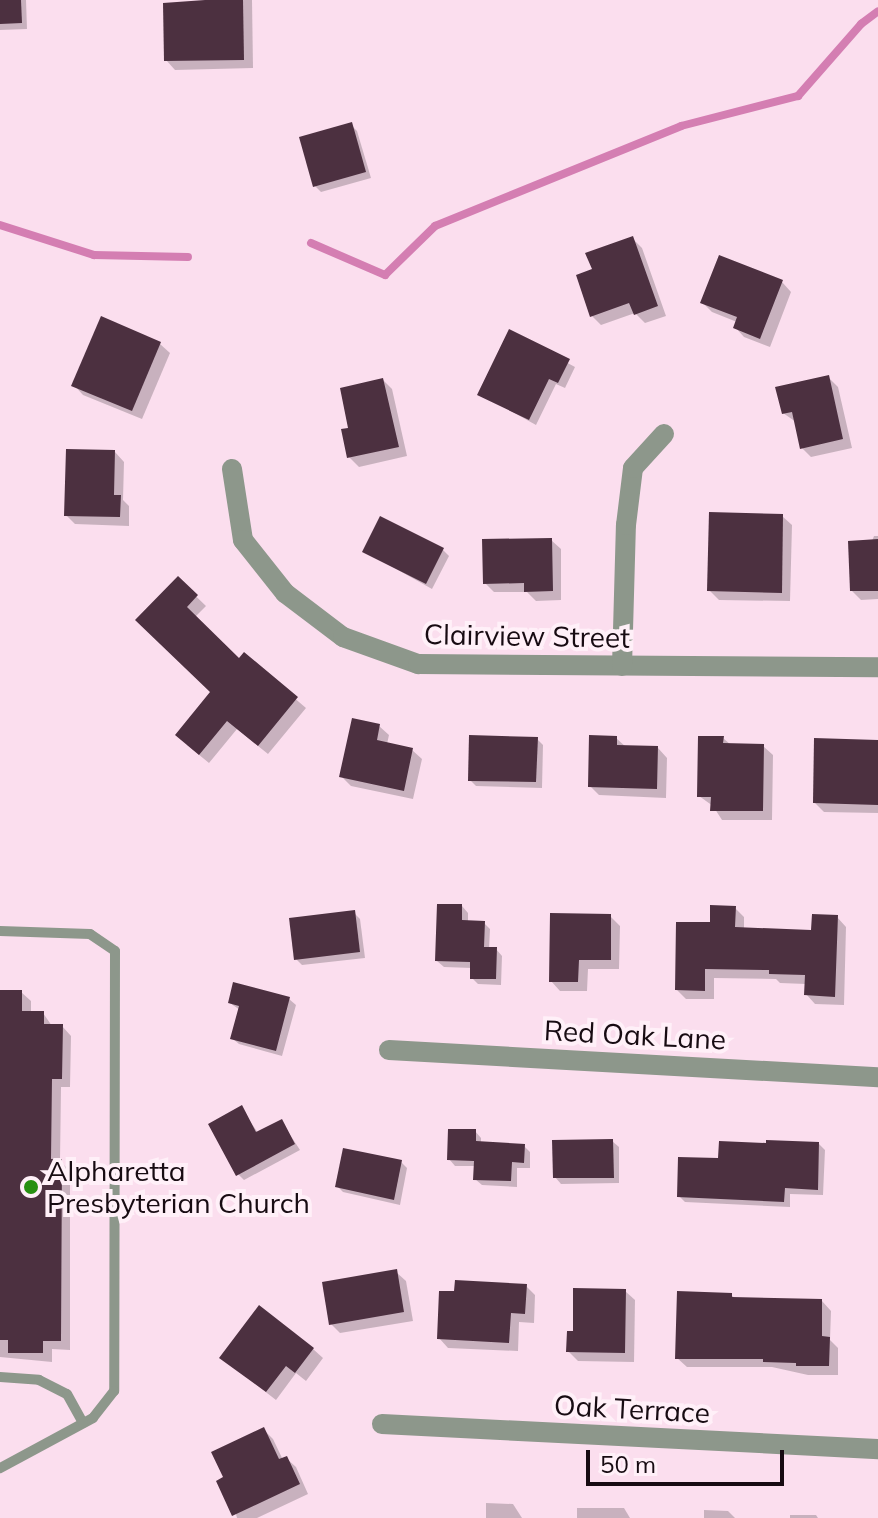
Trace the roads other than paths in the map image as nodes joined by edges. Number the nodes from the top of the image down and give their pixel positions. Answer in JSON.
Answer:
{"nodes":[{"id":1,"x":664,"y":434,"type":"dead end"},
{"id":2,"x":232,"y":469,"type":"dead end"},
{"id":3,"x":622,"y":666,"type":"junction"},
{"id":4,"x":878,"y":667,"type":"edge"},
{"id":5,"x":0,"y":931,"type":"edge"},
{"id":6,"x":389,"y":1050,"type":"dead end"},
{"id":7,"x":878,"y":1077,"type":"edge"},
{"id":8,"x":0,"y":1377,"type":"edge"},
{"id":9,"x":83,"y":1423,"type":"junction"},
{"id":10,"x":382,"y":1424,"type":"dead end"},
{"id":11,"x":878,"y":1449,"type":"edge"},
{"id":12,"x":0,"y":1468,"type":"edge"}],
"edges":[{"from":1,"to":3,"type":"street"},
{"from":2,"to":3,"type":"street","name":"Clairview Street"},
{"from":3,"to":4,"type":"street","name":"Clairview Street"},
{"from":5,"to":9,"type":"lane"},
{"from":6,"to":7,"type":"street","name":"Red Oak Lane"},
{"from":8,"to":9,"type":"lane"},
{"from":9,"to":12,"type":"lane"},
{"from":10,"to":11,"type":"street","name":"Oak Terrace"}]}
